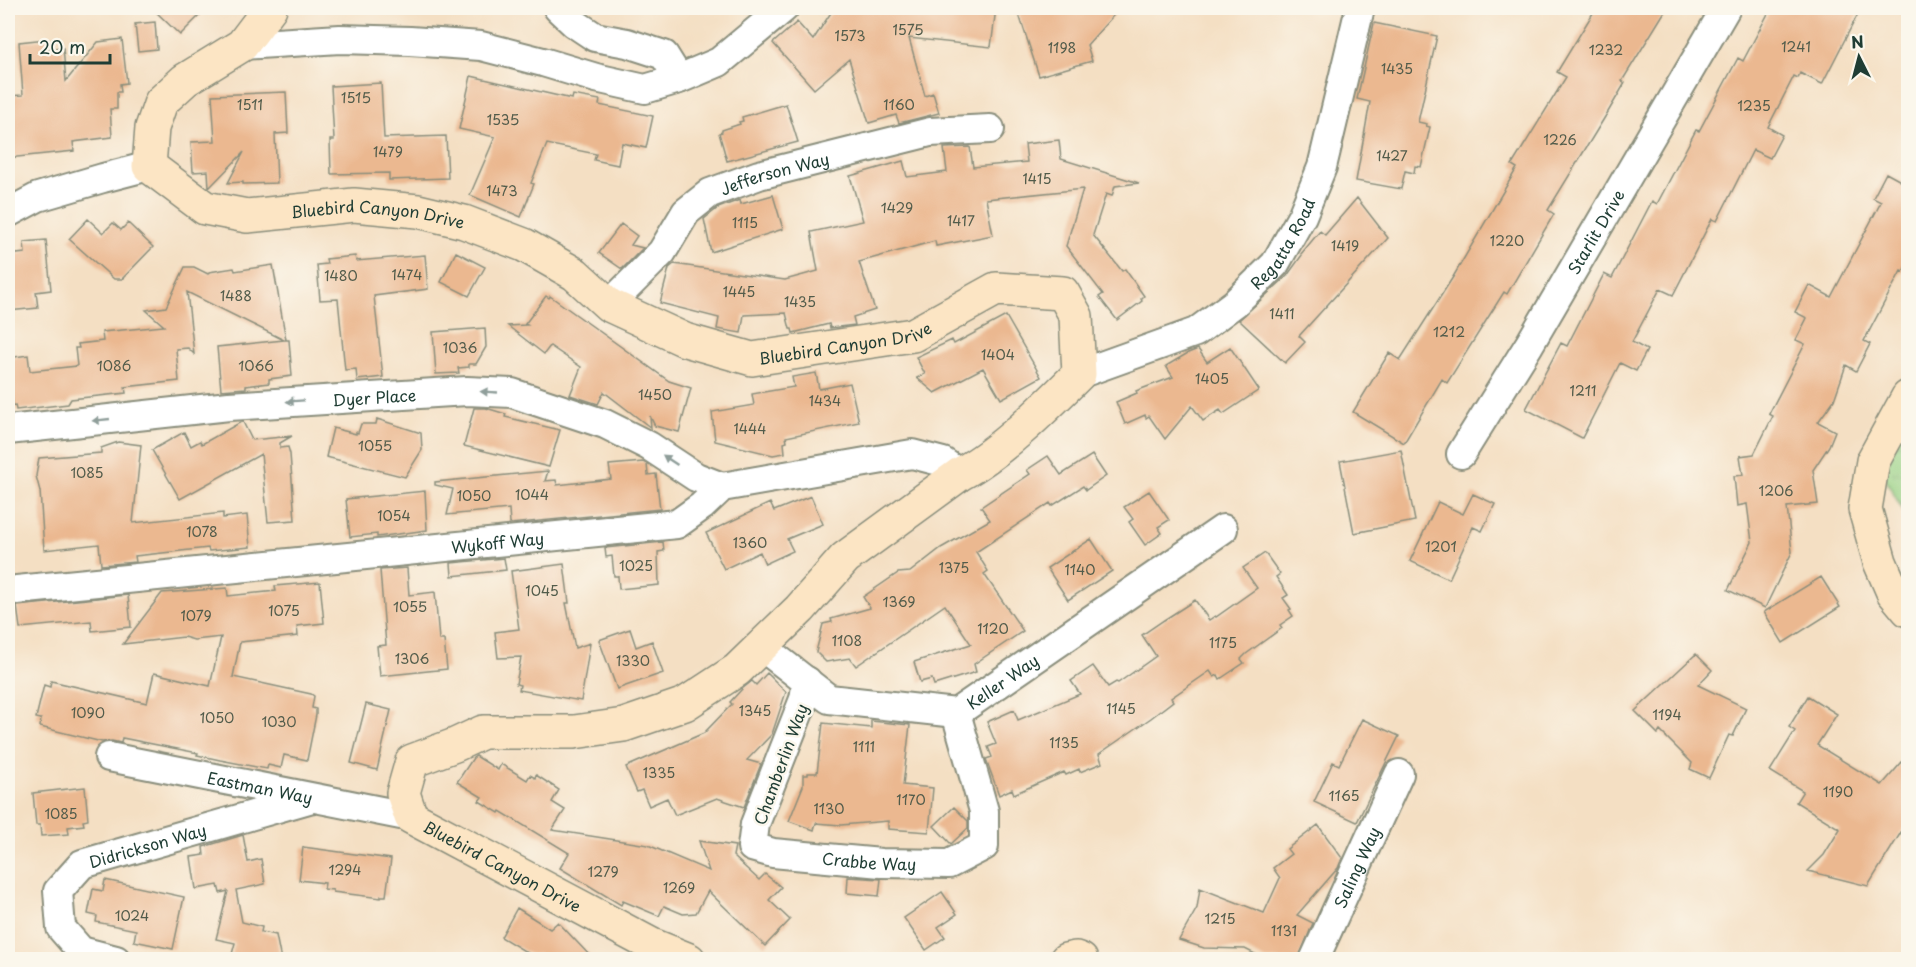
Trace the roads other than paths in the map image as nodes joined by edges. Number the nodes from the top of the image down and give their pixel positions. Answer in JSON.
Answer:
{"nodes":[{"id":1,"x":270,"y":8,"type":"edge"},
{"id":2,"x":558,"y":8,"type":"edge"},
{"id":3,"x":784,"y":8,"type":"edge"},
{"id":4,"x":1360,"y":8,"type":"edge"},
{"id":5,"x":1726,"y":8,"type":"edge"},
{"id":6,"x":242,"y":45,"type":"junction"},
{"id":7,"x":679,"y":79,"type":"junction"},
{"id":8,"x":990,"y":129,"type":"dead end"},
{"id":9,"x":149,"y":166,"type":"junction"},
{"id":10,"x":8,"y":213,"type":"edge"},
{"id":11,"x":609,"y":305,"type":"junction"},
{"id":12,"x":1079,"y":374,"type":"junction"},
{"id":13,"x":1908,"y":397,"type":"edge"},
{"id":14,"x":8,"y":430,"type":"edge"},
{"id":15,"x":1461,"y":454,"type":"dead end"},
{"id":16,"x":960,"y":474,"type":"junction"},
{"id":17,"x":722,"y":487,"type":"junction"},
{"id":18,"x":1223,"y":529,"type":"dead end"},
{"id":19,"x":17,"y":590,"type":"dead end"},
{"id":20,"x":1908,"y":610,"type":"edge"},
{"id":21,"x":761,"y":646,"type":"junction"},
{"id":22,"x":807,"y":681,"type":"junction"},
{"id":23,"x":956,"y":713,"type":"junction"},
{"id":24,"x":109,"y":757,"type":"dead end"},
{"id":25,"x":1399,"y":774,"type":"dead end"},
{"id":26,"x":312,"y":798,"type":"junction"},
{"id":27,"x":411,"y":817,"type":"junction"},
{"id":28,"x":752,"y":847,"type":"joint"},
{"id":29,"x":116,"y":960,"type":"edge"},
{"id":30,"x":689,"y":960,"type":"edge"},
{"id":31,"x":1066,"y":960,"type":"edge"},
{"id":32,"x":1081,"y":960,"type":"edge"},
{"id":33,"x":1314,"y":960,"type":"edge"}],
"edges":[{"from":1,"to":6,"type":"street"},
{"from":2,"to":7,"type":"street"},
{"from":3,"to":7,"type":"street"},
{"from":4,"to":12,"type":"street","name":"Regatta Road"},
{"from":5,"to":15,"type":"street","name":"Starlit Drive"},
{"from":6,"to":7,"type":"street"},
{"from":6,"to":9,"type":"street"},
{"from":8,"to":11,"type":"street","name":"Jefferson Way"},
{"from":9,"to":10,"type":"street"},
{"from":9,"to":11,"type":"street","name":"Bluebird Canyon Drive"},
{"from":11,"to":12,"type":"street","name":"Bluebird Canyon Drive"},
{"from":12,"to":16,"type":"street","name":"Bluebird Canyon Drive"},
{"from":13,"to":20,"type":"street"},
{"from":17,"to":14,"type":"street","name":"Dyer Place","one_way":true},
{"from":16,"to":17,"type":"street"},
{"from":16,"to":21,"type":"street","name":"Bluebird Canyon Drive"},
{"from":17,"to":19,"type":"street","name":"Wykoff Way"},
{"from":18,"to":23,"type":"street","name":"Keller Way"},
{"from":21,"to":22,"type":"street","name":"Keller Way"},
{"from":21,"to":27,"type":"street","name":"Bluebird Canyon Drive"},
{"from":22,"to":23,"type":"street","name":"Keller Way"},
{"from":22,"to":28,"type":"street","name":"Chamberlin Way"},
{"from":23,"to":28,"type":"street","name":"Crabbe Way"},
{"from":24,"to":26,"type":"street","name":"Eastman Way"},
{"from":25,"to":33,"type":"street","name":"Saling Way"},
{"from":26,"to":27,"type":"street","name":"Eastman Way"},
{"from":26,"to":29,"type":"street","name":"Didrickson Way"},
{"from":27,"to":30,"type":"street","name":"Bluebird Canyon Drive"},
{"from":31,"to":32,"type":"street"}]}
